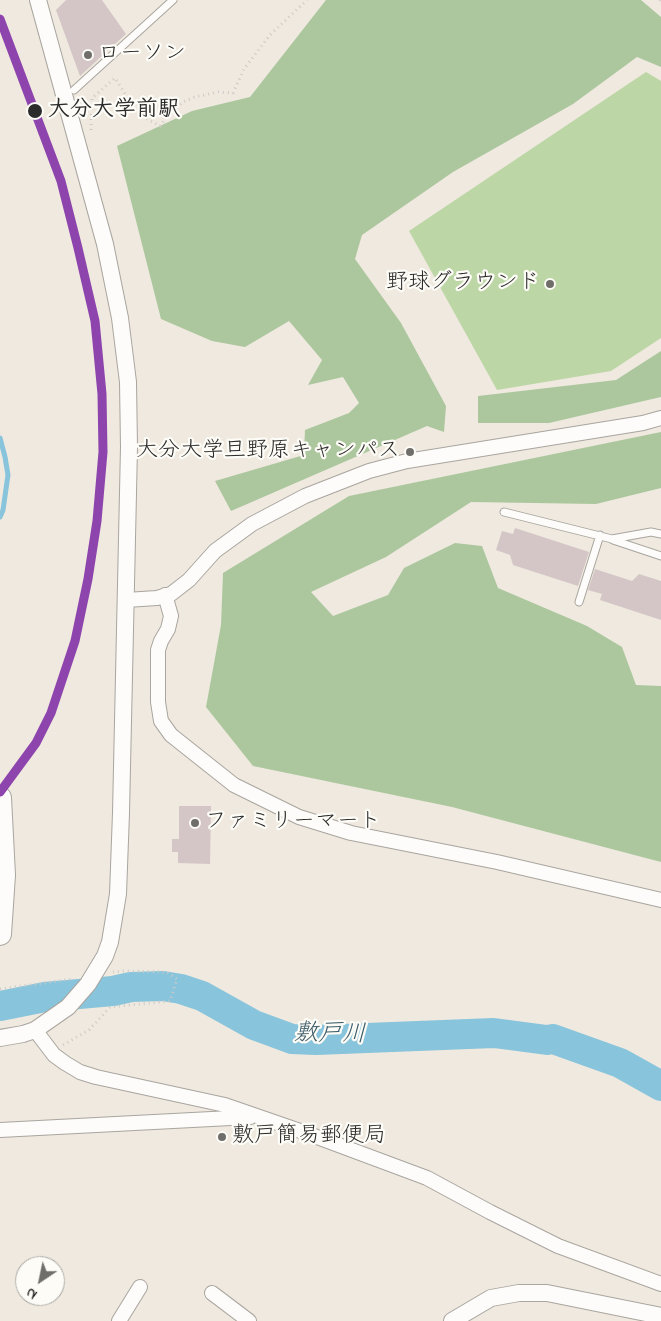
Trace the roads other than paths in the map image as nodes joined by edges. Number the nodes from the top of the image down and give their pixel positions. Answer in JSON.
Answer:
{"nodes":[{"id":1,"x":38,"y":0,"type":"edge"},
{"id":2,"x":173,"y":0,"type":"edge"},
{"id":3,"x":74,"y":90,"type":"dead end"},
{"id":4,"x":661,"y":418,"type":"edge"},
{"id":5,"x":504,"y":512,"type":"dead end"},
{"id":6,"x":661,"y":534,"type":"edge"},
{"id":7,"x":600,"y":535,"type":"junction"},
{"id":8,"x":612,"y":540,"type":"junction"},
{"id":9,"x":661,"y":556,"type":"edge"},
{"id":10,"x":165,"y":595,"type":"junction"},
{"id":11,"x":126,"y":600,"type":"junction"},
{"id":12,"x":579,"y":602,"type":"dead end"},
{"id":13,"x":0,"y":798,"type":"edge"},
{"id":14,"x":661,"y":900,"type":"edge"},
{"id":15,"x":0,"y":934,"type":"edge"},
{"id":16,"x":35,"y":1030,"type":"junction"},
{"id":17,"x":0,"y":1038,"type":"edge"},
{"id":18,"x":260,"y":1116,"type":"junction"},
{"id":19,"x":0,"y":1130,"type":"edge"},
{"id":20,"x":661,"y":1284,"type":"edge"},
{"id":21,"x":140,"y":1287,"type":"dead end"},
{"id":22,"x":212,"y":1293,"type":"dead end"},
{"id":23,"x":661,"y":1316,"type":"edge"},
{"id":24,"x":119,"y":1321,"type":"edge"},
{"id":25,"x":249,"y":1321,"type":"edge"},
{"id":26,"x":452,"y":1321,"type":"edge"}],
"edges":[{"from":1,"to":11,"type":"street"},
{"from":2,"to":3,"type":"lane"},
{"from":4,"to":10,"type":"street"},
{"from":5,"to":7,"type":"lane"},
{"from":6,"to":8,"type":"lane"},
{"from":7,"to":8,"type":"lane"},
{"from":7,"to":12,"type":"lane"},
{"from":8,"to":9,"type":"lane"},
{"from":10,"to":11,"type":"street"},
{"from":10,"to":14,"type":"street"},
{"from":11,"to":16,"type":"street"},
{"from":13,"to":15,"type":"highway"},
{"from":16,"to":17,"type":"street"},
{"from":16,"to":18,"type":"street"},
{"from":18,"to":19,"type":"street"},
{"from":18,"to":20,"type":"street"},
{"from":21,"to":24,"type":"street"},
{"from":22,"to":25,"type":"street"},
{"from":23,"to":26,"type":"street"}]}
